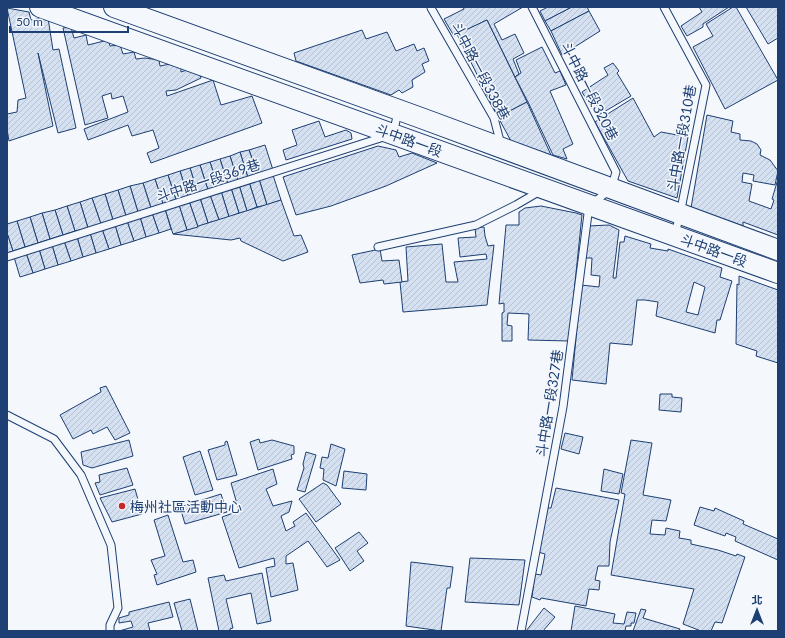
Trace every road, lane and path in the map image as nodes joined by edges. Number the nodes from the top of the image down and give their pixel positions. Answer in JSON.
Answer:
{"nodes":[{"id":1,"x":114,"y":7,"type":"edge"},
{"id":2,"x":532,"y":7,"type":"edge"},
{"id":3,"x":664,"y":7,"type":"edge"},
{"id":4,"x":431,"y":8,"type":"edge"},
{"id":5,"x":51,"y":9,"type":"edge"},
{"id":6,"x":399,"y":110,"type":"junction"},
{"id":7,"x":393,"y":134,"type":"junction"},
{"id":8,"x":502,"y":149,"type":"junction"},
{"id":9,"x":544,"y":188,"type":"junction"},
{"id":10,"x":611,"y":188,"type":"junction"},
{"id":11,"x":589,"y":206,"type":"junction"},
{"id":12,"x":680,"y":214,"type":"junction"},
{"id":13,"x":674,"y":236,"type":"junction"},
{"id":14,"x":378,"y":247,"type":"dead end"},
{"id":15,"x":778,"y":250,"type":"edge"},
{"id":16,"x":7,"y":257,"type":"edge"},
{"id":17,"x":778,"y":273,"type":"edge"},
{"id":18,"x":7,"y":415,"type":"edge"},
{"id":19,"x":110,"y":631,"type":"edge"},
{"id":20,"x":521,"y":631,"type":"edge"}],
"edges":[{"from":1,"to":6,"type":"main road","name":"斗中路一段"},
{"from":2,"to":10,"type":"lane","name":"斗中路一段320巷"},
{"from":3,"to":12,"type":"lane","name":"斗中路一段310巷"},
{"from":4,"to":8,"type":"lane","name":"斗中路一段338巷"},
{"from":5,"to":7,"type":"main road","name":"斗中路一段"},
{"from":6,"to":7,"type":"lane"},
{"from":6,"to":8,"type":"main road","name":"斗中路一段"},
{"from":7,"to":9,"type":"main road","name":"斗中路一段"},
{"from":7,"to":16,"type":"lane","name":"斗中路一段369巷"},
{"from":8,"to":10,"type":"main road","name":"斗中路一段"},
{"from":9,"to":11,"type":"main road","name":"斗中路一段"},
{"from":9,"to":14,"type":"lane"},
{"from":10,"to":11,"type":"lane"},
{"from":10,"to":12,"type":"main road","name":"斗中路一段"},
{"from":11,"to":13,"type":"main road","name":"斗中路一段"},
{"from":11,"to":20,"type":"lane","name":"斗中路一段327巷"},
{"from":12,"to":13,"type":"lane","name":"斗中路一段310巷"},
{"from":12,"to":15,"type":"main road","name":"斗中路一段"},
{"from":13,"to":17,"type":"main road","name":"斗中路一段"},
{"from":18,"to":19,"type":"lane"}]}
